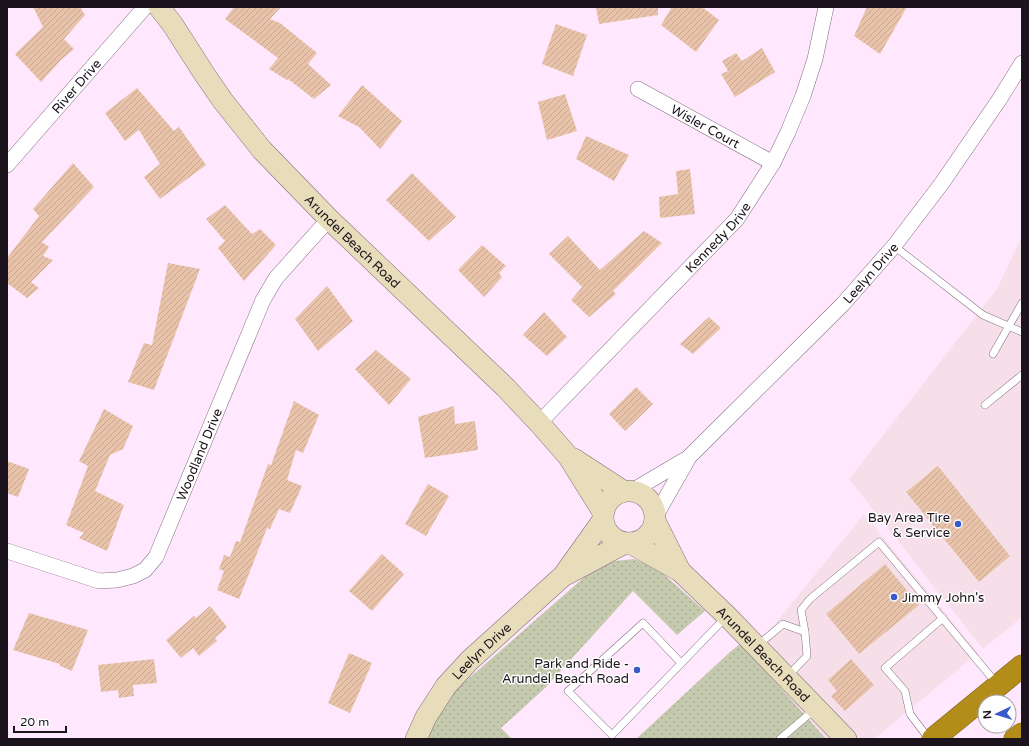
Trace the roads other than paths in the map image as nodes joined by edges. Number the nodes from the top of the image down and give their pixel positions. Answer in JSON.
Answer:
{"nodes":[{"id":1,"x":145,"y":7,"type":"edge"},
{"id":2,"x":158,"y":7,"type":"edge"},
{"id":3,"x":826,"y":7,"type":"edge"},
{"id":4,"x":1022,"y":63,"type":"edge"},
{"id":5,"x":638,"y":89,"type":"dead end"},
{"id":6,"x":773,"y":163,"type":"junction"},
{"id":7,"x":7,"y":165,"type":"edge"},
{"id":8,"x":329,"y":219,"type":"junction"},
{"id":9,"x":894,"y":246,"type":"junction"},
{"id":10,"x":1022,"y":302,"type":"edge"},
{"id":11,"x":1008,"y":326,"type":"junction"},
{"id":12,"x":1022,"y":332,"type":"edge"},
{"id":13,"x":993,"y":354,"type":"dead end"},
{"id":14,"x":1022,"y":375,"type":"edge"},
{"id":15,"x":984,"y":405,"type":"dead end"},
{"id":16,"x":539,"y":423,"type":"junction"},
{"id":17,"x":568,"y":456,"type":"junction"},
{"id":18,"x":688,"y":458,"type":"junction"},
{"id":19,"x":628,"y":491,"type":"junction"},
{"id":20,"x":603,"y":516,"type":"junction"},
{"id":21,"x":655,"y":519,"type":"junction"},
{"id":22,"x":627,"y":543,"type":"junction"},
{"id":23,"x":7,"y":551,"type":"edge"},
{"id":24,"x":680,"y":571,"type":"junction"},
{"id":25,"x":563,"y":576,"type":"junction"},
{"id":26,"x":727,"y":616,"type":"junction"},
{"id":27,"x":943,"y":618,"type":"junction"},
{"id":28,"x":805,"y":632,"type":"junction"},
{"id":29,"x":756,"y":646,"type":"junction"},
{"id":30,"x":680,"y":663,"type":"junction"},
{"id":31,"x":1022,"y":666,"type":"edge"},
{"id":32,"x":786,"y":677,"type":"junction"},
{"id":33,"x":999,"y":685,"type":"junction"},
{"id":34,"x":816,"y":708,"type":"junction"},
{"id":35,"x":1022,"y":734,"type":"edge"},
{"id":36,"x":416,"y":739,"type":"edge"},
{"id":37,"x":780,"y":739,"type":"edge"},
{"id":38,"x":846,"y":739,"type":"edge"},
{"id":39,"x":929,"y":739,"type":"edge"},
{"id":40,"x":933,"y":739,"type":"edge"},
{"id":41,"x":1015,"y":739,"type":"edge"}],
"edges":[{"from":1,"to":7,"type":"street","name":"River Drive"},
{"from":2,"to":8,"type":"street","name":"Arundel Beach Road"},
{"from":3,"to":6,"type":"street","name":"Kennedy Drive"},
{"from":4,"to":9,"type":"street","name":"Leelyn Drive"},
{"from":5,"to":6,"type":"street","name":"Wisler Court"},
{"from":6,"to":16,"type":"street","name":"Kennedy Drive"},
{"from":8,"to":16,"type":"street","name":"Arundel Beach Road"},
{"from":8,"to":23,"type":"street","name":"Woodland Drive"},
{"from":9,"to":11,"type":"lane"},
{"from":9,"to":18,"type":"street","name":"Leelyn Drive"},
{"from":10,"to":11,"type":"lane"},
{"from":11,"to":12,"type":"lane"},
{"from":11,"to":13,"type":"lane"},
{"from":14,"to":15,"type":"lane"},
{"from":16,"to":17,"type":"street","name":"Arundel Beach Road"},
{"from":17,"to":19,"type":"street","name":"Arundel Beach Road"},
{"from":17,"to":20,"type":"street","name":"Arundel Beach Road"},
{"from":18,"to":19,"type":"street","name":"Leelyn Drive"},
{"from":18,"to":21,"type":"street","name":"Leelyn Drive"},
{"from":19,"to":20,"type":"street"},
{"from":19,"to":21,"type":"street"},
{"from":20,"to":22,"type":"street"},
{"from":20,"to":25,"type":"street","name":"Leelyn Drive"},
{"from":21,"to":22,"type":"street"},
{"from":21,"to":24,"type":"street","name":"Arundel Beach Road"},
{"from":22,"to":24,"type":"street","name":"Arundel Beach Road"},
{"from":22,"to":25,"type":"street","name":"Leelyn Drive"},
{"from":24,"to":26,"type":"street","name":"Arundel Beach Road"},
{"from":25,"to":36,"type":"street","name":"Leelyn Drive"},
{"from":26,"to":29,"type":"street","name":"Arundel Beach Road"},
{"from":26,"to":30,"type":"lane"},
{"from":27,"to":28,"type":"lane"},
{"from":27,"to":33,"type":"lane"},
{"from":27,"to":39,"type":"lane"},
{"from":28,"to":29,"type":"lane"},
{"from":28,"to":32,"type":"lane"},
{"from":29,"to":32,"type":"street","name":"Arundel Beach Road"},
{"from":30,"to":30,"type":"lane"},
{"from":31,"to":33,"type":"highway"},
{"from":32,"to":34,"type":"street","name":"Arundel Beach Road"},
{"from":33,"to":40,"type":"highway"},
{"from":34,"to":37,"type":"lane"},
{"from":34,"to":38,"type":"street","name":"Arundel Beach Road"},
{"from":35,"to":41,"type":"highway"}]}
